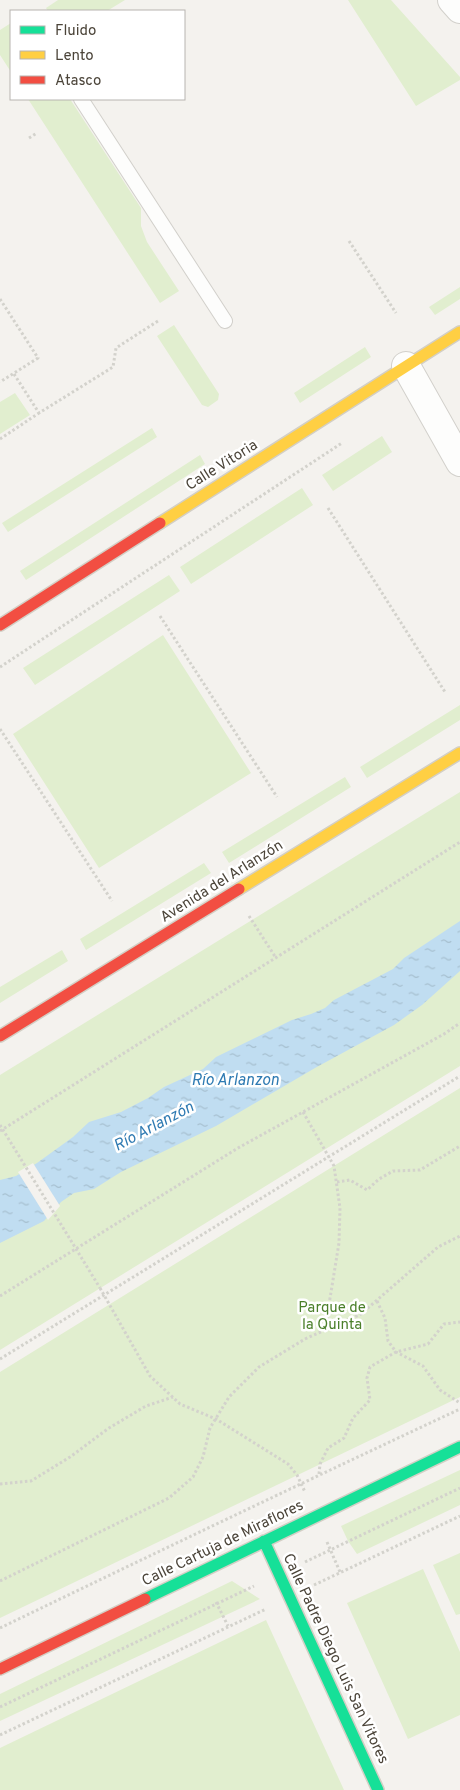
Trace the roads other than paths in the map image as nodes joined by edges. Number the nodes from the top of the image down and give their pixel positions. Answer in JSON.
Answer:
{"nodes":[{"id":1,"x":452,"y":0,"type":"edge"},
{"id":2,"x":460,"y":9,"type":"edge"},
{"id":3,"x":82,"y":100,"type":"edge"},
{"id":4,"x":225,"y":321,"type":"dead end"},
{"id":5,"x":460,"y":332,"type":"edge"},
{"id":6,"x":406,"y":366,"type":"junction"},
{"id":7,"x":460,"y":462,"type":"edge"},
{"id":8,"x":0,"y":625,"type":"edge"},
{"id":9,"x":460,"y":753,"type":"edge"},
{"id":10,"x":0,"y":1036,"type":"edge"},
{"id":11,"x":460,"y":1447,"type":"edge"},
{"id":12,"x":264,"y":1541,"type":"junction"},
{"id":13,"x":0,"y":1669,"type":"edge"},
{"id":14,"x":378,"y":1790,"type":"edge"}],
"edges":[{"from":1,"to":2,"type":"street"},
{"from":3,"to":4,"type":"lane"},
{"from":5,"to":6,"type":"main road","name":"Calle Vitoria"},
{"from":6,"to":7,"type":"street"},
{"from":6,"to":8,"type":"main road","name":"Calle Vitoria"},
{"from":9,"to":10,"type":"main road","name":"Avenida del Arlanzón"},
{"from":11,"to":12,"type":"main road","name":"Calle Cartuja de Miraflores"},
{"from":12,"to":13,"type":"main road","name":"Calle Cartuja de Miraflores"},
{"from":12,"to":14,"type":"main road","name":"Calle Padre Diego Luis San Vitores"}]}
